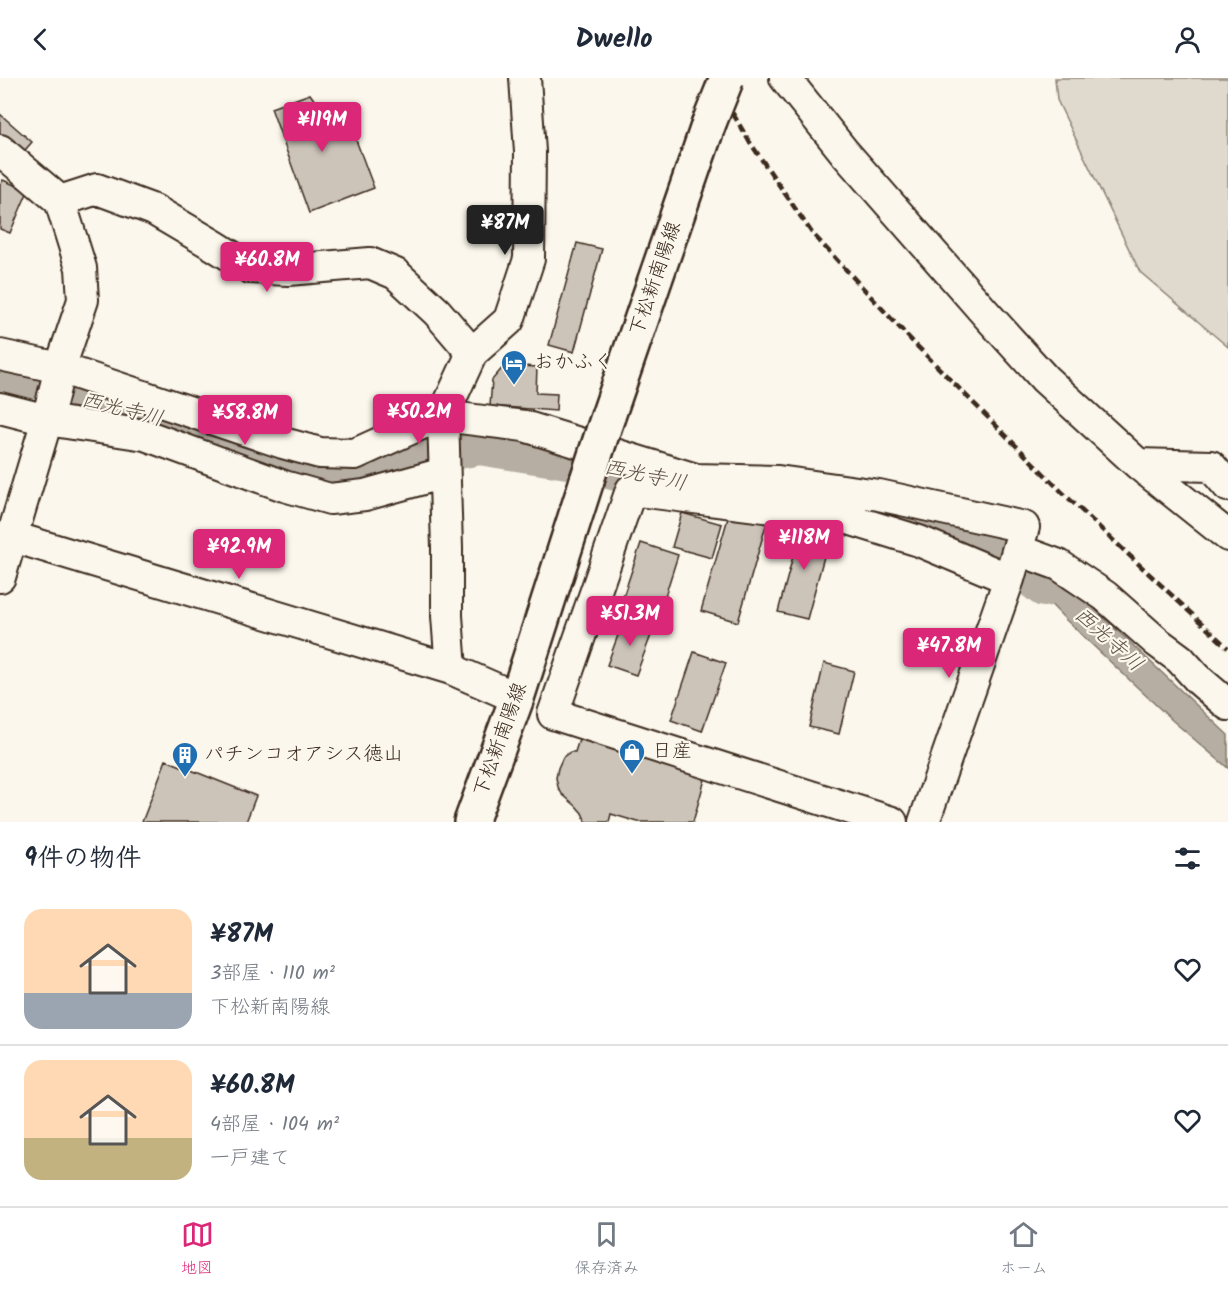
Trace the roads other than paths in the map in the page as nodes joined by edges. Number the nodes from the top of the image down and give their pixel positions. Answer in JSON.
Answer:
{"nodes":[{"id":1,"x":525,"y":78,"type":"edge"},
{"id":2,"x":727,"y":78,"type":"edge"},
{"id":3,"x":785,"y":78,"type":"edge"},
{"id":4,"x":0,"y":150,"type":"edge"},
{"id":5,"x":60,"y":201,"type":"junction"},
{"id":6,"x":472,"y":354,"type":"junction"},
{"id":7,"x":0,"y":355,"type":"edge"},
{"id":8,"x":60,"y":368,"type":"junction"},
{"id":9,"x":0,"y":408,"type":"edge"},
{"id":10,"x":443,"y":416,"type":"junction"},
{"id":11,"x":47,"y":420,"type":"junction"},
{"id":12,"x":1138,"y":464,"type":"junction"},
{"id":13,"x":444,"y":473,"type":"junction"},
{"id":14,"x":1228,"y":486,"type":"edge"},
{"id":15,"x":1228,"y":536,"type":"edge"},
{"id":16,"x":1018,"y":550,"type":"junction"},
{"id":17,"x":5,"y":553,"type":"edge"},
{"id":18,"x":1008,"y":579,"type":"junction"},
{"id":19,"x":451,"y":669,"type":"junction"},
{"id":20,"x":517,"y":698,"type":"junction"},
{"id":21,"x":1228,"y":705,"type":"edge"},
{"id":22,"x":471,"y":822,"type":"edge"},
{"id":23,"x":892,"y":822,"type":"edge"},
{"id":24,"x":924,"y":822,"type":"edge"}],
"edges":[{"from":1,"to":6,"type":"street"},
{"from":2,"to":20,"type":"main road","name":"下松新南陽線","bridge":true},
{"from":3,"to":12,"type":"street"},
{"from":4,"to":5,"type":"street"},
{"from":5,"to":6,"type":"street"},
{"from":5,"to":8,"type":"street"},
{"from":6,"to":10,"type":"street"},
{"from":7,"to":8,"type":"street"},
{"from":8,"to":10,"type":"street"},
{"from":8,"to":11,"type":"street"},
{"from":9,"to":11,"type":"street"},
{"from":10,"to":13,"type":"street"},
{"from":10,"to":16,"type":"street"},
{"from":11,"to":13,"type":"street"},
{"from":11,"to":17,"type":"street"},
{"from":12,"to":14,"type":"street"},
{"from":12,"to":15,"type":"street"},
{"from":13,"to":19,"type":"street"},
{"from":16,"to":18,"type":"street"},
{"from":16,"to":21,"type":"street"},
{"from":17,"to":19,"type":"street"},
{"from":18,"to":23,"type":"street"},
{"from":18,"to":24,"type":"street"},
{"from":19,"to":20,"type":"street"},
{"from":20,"to":22,"type":"main road","name":"下松新南陽線"}]}
